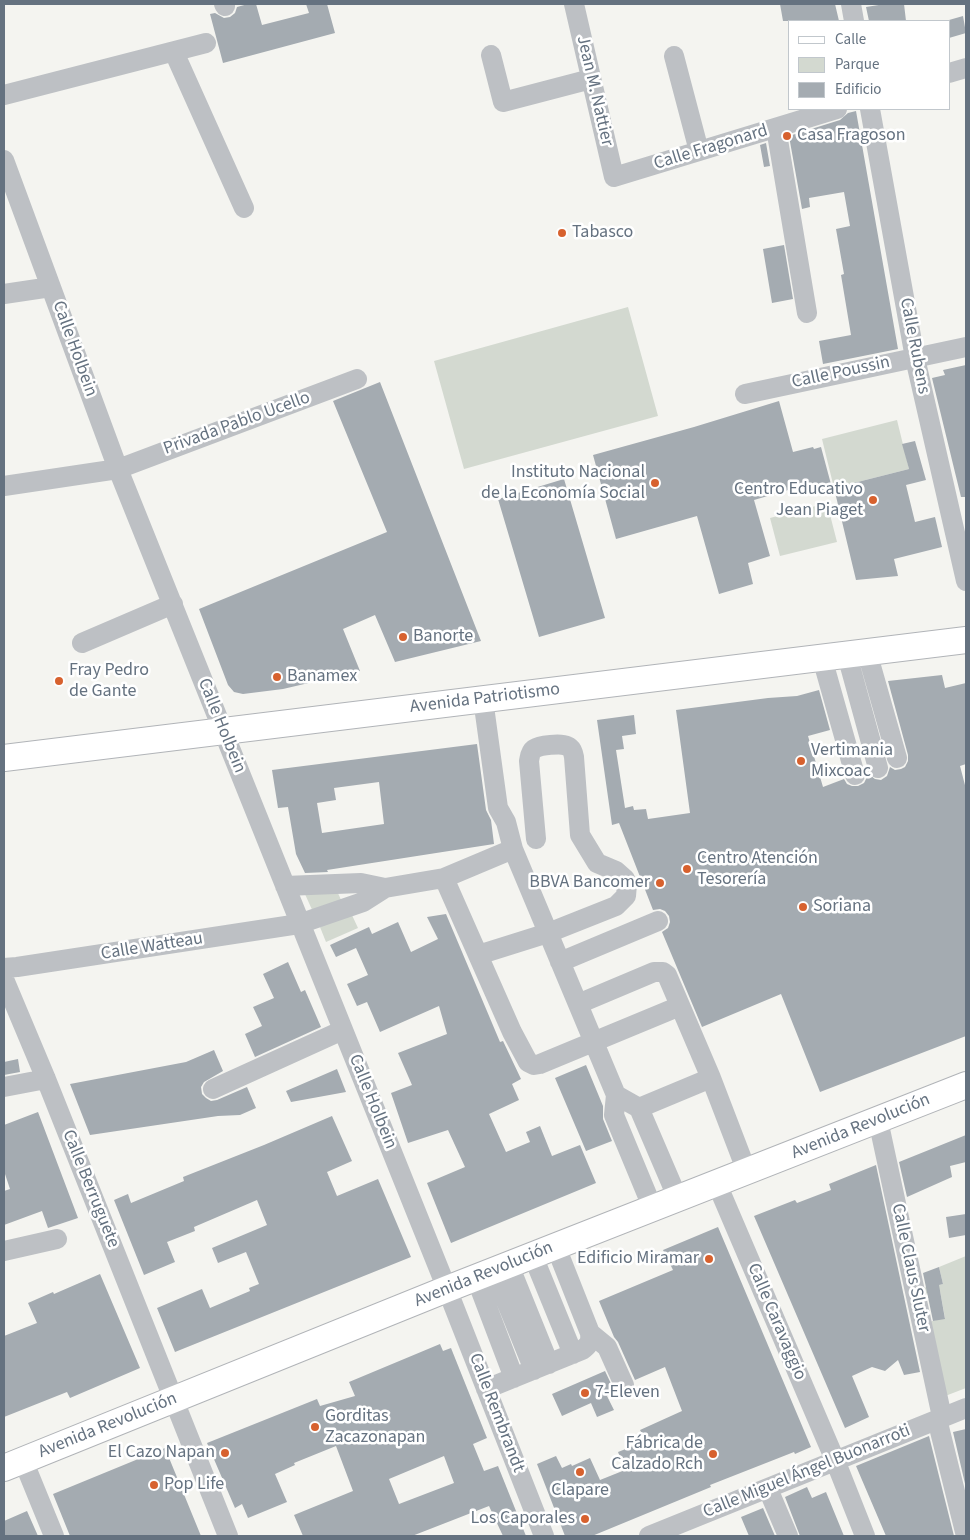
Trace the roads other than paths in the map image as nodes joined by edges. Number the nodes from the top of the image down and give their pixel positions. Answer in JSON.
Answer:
{"nodes":[{"id":1,"x":574,"y":4,"type":"edge"},
{"id":2,"x":851,"y":4,"type":"edge"},
{"id":3,"x":854,"y":20,"type":"edge"},
{"id":4,"x":206,"y":43,"type":"dead end"},
{"id":5,"x":174,"y":52,"type":"junction"},
{"id":6,"x":491,"y":55,"type":"dead end"},
{"id":7,"x":674,"y":56,"type":"dead end"},
{"id":8,"x":966,"y":68,"type":"edge"},
{"id":9,"x":950,"y":73,"type":"edge"},
{"id":10,"x":590,"y":80,"type":"junction"},
{"id":11,"x":4,"y":94,"type":"edge"},
{"id":12,"x":834,"y":110,"type":"edge"},
{"id":13,"x":870,"y":110,"type":"edge"},
{"id":14,"x":776,"y":128,"type":"junction"},
{"id":15,"x":700,"y":151,"type":"junction"},
{"id":16,"x":4,"y":160,"type":"edge"},
{"id":17,"x":614,"y":178,"type":"joint"},
{"id":18,"x":244,"y":208,"type":"dead end"},
{"id":19,"x":51,"y":288,"type":"junction"},
{"id":20,"x":4,"y":294,"type":"edge"},
{"id":21,"x":807,"y":313,"type":"dead end"},
{"id":22,"x":966,"y":347,"type":"edge"},
{"id":23,"x":915,"y":358,"type":"junction"},
{"id":24,"x":357,"y":379,"type":"dead end"},
{"id":25,"x":745,"y":394,"type":"dead end"},
{"id":26,"x":118,"y":469,"type":"junction"},
{"id":27,"x":4,"y":486,"type":"edge"},
{"id":28,"x":966,"y":581,"type":"edge"},
{"id":29,"x":173,"y":604,"type":"junction"},
{"id":30,"x":966,"y":640,"type":"edge"},
{"id":31,"x":82,"y":643,"type":"dead end"},
{"id":32,"x":845,"y":655,"type":"junction"},
{"id":33,"x":489,"y":698,"type":"junction"},
{"id":34,"x":223,"y":731,"type":"junction"},
{"id":35,"x":4,"y":758,"type":"edge"},
{"id":36,"x":898,"y":758,"type":"dead end"},
{"id":37,"x":878,"y":768,"type":"dead end"},
{"id":38,"x":855,"y":775,"type":"dead end"},
{"id":39,"x":533,"y":804,"type":"junction"},
{"id":40,"x":505,"y":812,"type":"junction"},
{"id":41,"x":536,"y":839,"type":"dead end"},
{"id":42,"x":513,"y":849,"type":"junction"},
{"id":43,"x":444,"y":878,"type":"junction"},
{"id":44,"x":285,"y":886,"type":"junction"},
{"id":45,"x":385,"y":888,"type":"junction"},
{"id":46,"x":299,"y":924,"type":"junction"},
{"id":47,"x":660,"y":928,"type":"dead end"},
{"id":48,"x":548,"y":933,"type":"junction"},
{"id":49,"x":478,"y":956,"type":"junction"},
{"id":50,"x":4,"y":968,"type":"edge"},
{"id":51,"x":563,"y":968,"type":"junction"},
{"id":52,"x":4,"y":979,"type":"edge"},
{"id":53,"x":578,"y":1004,"type":"junction"},
{"id":54,"x":680,"y":1006,"type":"junction"},
{"id":55,"x":343,"y":1030,"type":"junction"},
{"id":56,"x":594,"y":1042,"type":"junction"},
{"id":57,"x":711,"y":1078,"type":"junction"},
{"id":58,"x":46,"y":1079,"type":"junction"},
{"id":59,"x":966,"y":1086,"type":"edge"},
{"id":60,"x":4,"y":1087,"type":"edge"},
{"id":61,"x":213,"y":1088,"type":"dead end"},
{"id":62,"x":616,"y":1095,"type":"junction"},
{"id":63,"x":639,"y":1108,"type":"junction"},
{"id":64,"x":878,"y":1120,"type":"junction"},
{"id":65,"x":747,"y":1172,"type":"junction"},
{"id":66,"x":717,"y":1184,"type":"junction"},
{"id":67,"x":678,"y":1199,"type":"junction"},
{"id":68,"x":653,"y":1209,"type":"junction"},
{"id":69,"x":57,"y":1239,"type":"dead end"},
{"id":70,"x":4,"y":1251,"type":"edge"},
{"id":71,"x":514,"y":1263,"type":"junction"},
{"id":72,"x":448,"y":1290,"type":"junction"},
{"id":73,"x":553,"y":1360,"type":"junction"},
{"id":74,"x":624,"y":1385,"type":"dead end"},
{"id":75,"x":486,"y":1389,"type":"junction"},
{"id":76,"x":174,"y":1400,"type":"junction"},
{"id":77,"x":966,"y":1408,"type":"edge"},
{"id":78,"x":939,"y":1418,"type":"junction"},
{"id":79,"x":834,"y":1460,"type":"junction"},
{"id":80,"x":14,"y":1464,"type":"edge"},
{"id":81,"x":768,"y":1489,"type":"junction"},
{"id":82,"x":54,"y":1536,"type":"edge"},
{"id":83,"x":228,"y":1536,"type":"edge"},
{"id":84,"x":544,"y":1536,"type":"edge"},
{"id":85,"x":649,"y":1536,"type":"edge"},
{"id":86,"x":788,"y":1536,"type":"edge"},
{"id":87,"x":865,"y":1536,"type":"edge"},
{"id":88,"x":966,"y":1536,"type":"edge"}],
"edges":[{"from":1,"to":10,"type":"street","name":"Jean M. Nattier"},
{"from":2,"to":3,"type":"street"},
{"from":4,"to":5,"type":"street"},
{"from":5,"to":11,"type":"street"},
{"from":5,"to":18,"type":"street"},
{"from":6,"to":10,"type":"street"},
{"from":7,"to":15,"type":"street"},
{"from":8,"to":9,"type":"street"},
{"from":10,"to":17,"type":"street","name":"Jean M. Nattier"},
{"from":12,"to":14,"type":"street","name":"Calle Fragonard"},
{"from":13,"to":23,"type":"street","name":"Calle Rubens"},
{"from":14,"to":15,"type":"street","name":"Calle Fragonard"},
{"from":14,"to":21,"type":"street"},
{"from":15,"to":17,"type":"street","name":"Calle Fragonard"},
{"from":16,"to":19,"type":"street","name":"Calle Holbein"},
{"from":19,"to":20,"type":"street"},
{"from":19,"to":26,"type":"street","name":"Calle Holbein"},
{"from":22,"to":23,"type":"street","name":"Calle Poussin"},
{"from":23,"to":25,"type":"street","name":"Calle Poussin"},
{"from":23,"to":28,"type":"street","name":"Calle Rubens"},
{"from":24,"to":26,"type":"street","name":"Privada Pablo Ucello"},
{"from":26,"to":27,"type":"street","name":"Privada Pablo Ucello"},
{"from":26,"to":29,"type":"street","name":"Calle Holbein"},
{"from":29,"to":31,"type":"street"},
{"from":29,"to":34,"type":"street","name":"Calle Holbein"},
{"from":30,"to":32,"type":"main road","name":"Avenida Patriotismo"},
{"from":32,"to":33,"type":"main road","name":"Avenida Patriotismo"},
{"from":32,"to":36,"type":"street"},
{"from":32,"to":37,"type":"street"},
{"from":32,"to":38,"type":"street"},
{"from":33,"to":34,"type":"main road","name":"Avenida Patriotismo"},
{"from":33,"to":40,"type":"street"},
{"from":34,"to":35,"type":"main road","name":"Avenida Patriotismo"},
{"from":34,"to":44,"type":"street","name":"Calle Holbein"},
{"from":39,"to":40,"type":"street"},
{"from":39,"to":41,"type":"street"},
{"from":39,"to":48,"type":"street"},
{"from":40,"to":42,"type":"street"},
{"from":42,"to":43,"type":"street"},
{"from":42,"to":48,"type":"street"},
{"from":43,"to":45,"type":"street"},
{"from":43,"to":49,"type":"street"},
{"from":44,"to":45,"type":"street"},
{"from":44,"to":46,"type":"street","name":"Calle Holbein"},
{"from":45,"to":46,"type":"street","name":"Calle Watteau"},
{"from":46,"to":50,"type":"street","name":"Calle Watteau"},
{"from":46,"to":55,"type":"street","name":"Calle Holbein"},
{"from":47,"to":51,"type":"street"},
{"from":48,"to":49,"type":"street"},
{"from":48,"to":51,"type":"street"},
{"from":49,"to":56,"type":"street"},
{"from":51,"to":53,"type":"street"},
{"from":52,"to":58,"type":"street","name":"Calle Berruguete"},
{"from":53,"to":54,"type":"street"},
{"from":53,"to":56,"type":"street"},
{"from":54,"to":56,"type":"street"},
{"from":54,"to":57,"type":"street"},
{"from":55,"to":61,"type":"street"},
{"from":55,"to":72,"type":"street","name":"Calle Holbein"},
{"from":56,"to":62,"type":"street"},
{"from":57,"to":63,"type":"street"},
{"from":57,"to":65,"type":"street"},
{"from":58,"to":60,"type":"street"},
{"from":58,"to":76,"type":"street","name":"Calle Berruguete"},
{"from":59,"to":64,"type":"main road","name":"Avenida Revolución"},
{"from":62,"to":63,"type":"street"},
{"from":62,"to":68,"type":"street"},
{"from":63,"to":67,"type":"street"},
{"from":64,"to":65,"type":"main road","name":"Avenida Revolución"},
{"from":64,"to":78,"type":"street","name":"Calle Claus Sluter"},
{"from":65,"to":66,"type":"main road","name":"Avenida Revolución"},
{"from":66,"to":67,"type":"main road","name":"Avenida Revolución"},
{"from":66,"to":79,"type":"street","name":"Calle Caravaggio"},
{"from":67,"to":68,"type":"main road","name":"Avenida Revolución"},
{"from":68,"to":71,"type":"main road","name":"Avenida Revolución"},
{"from":69,"to":70,"type":"street"},
{"from":71,"to":72,"type":"main road","name":"Avenida Revolución"},
{"from":71,"to":73,"type":"street"},
{"from":71,"to":73,"type":"street"},
{"from":71,"to":73,"type":"street"},
{"from":72,"to":75,"type":"street","name":"Calle Rembrandt"},
{"from":72,"to":76,"type":"main road","name":"Avenida Revolución"},
{"from":73,"to":74,"type":"street"},
{"from":73,"to":75,"type":"street"},
{"from":75,"to":84,"type":"street","name":"Calle Rembrandt"},
{"from":76,"to":80,"type":"main road","name":"Avenida Revolución"},
{"from":76,"to":83,"type":"street","name":"Calle Berruguete"},
{"from":77,"to":78,"type":"street","name":"Calle Miguel Ángel Buonarroti"},
{"from":78,"to":79,"type":"street","name":"Calle Miguel Ángel Buonarroti"},
{"from":78,"to":88,"type":"street","name":"Calle Claus Sluter"},
{"from":79,"to":81,"type":"street","name":"Calle Miguel Ángel Buonarroti"},
{"from":79,"to":87,"type":"street","name":"Calle Caravaggio"},
{"from":80,"to":82,"type":"street"},
{"from":81,"to":85,"type":"street","name":"Calle Miguel Ángel Buonarroti"},
{"from":81,"to":86,"type":"street"}]}
